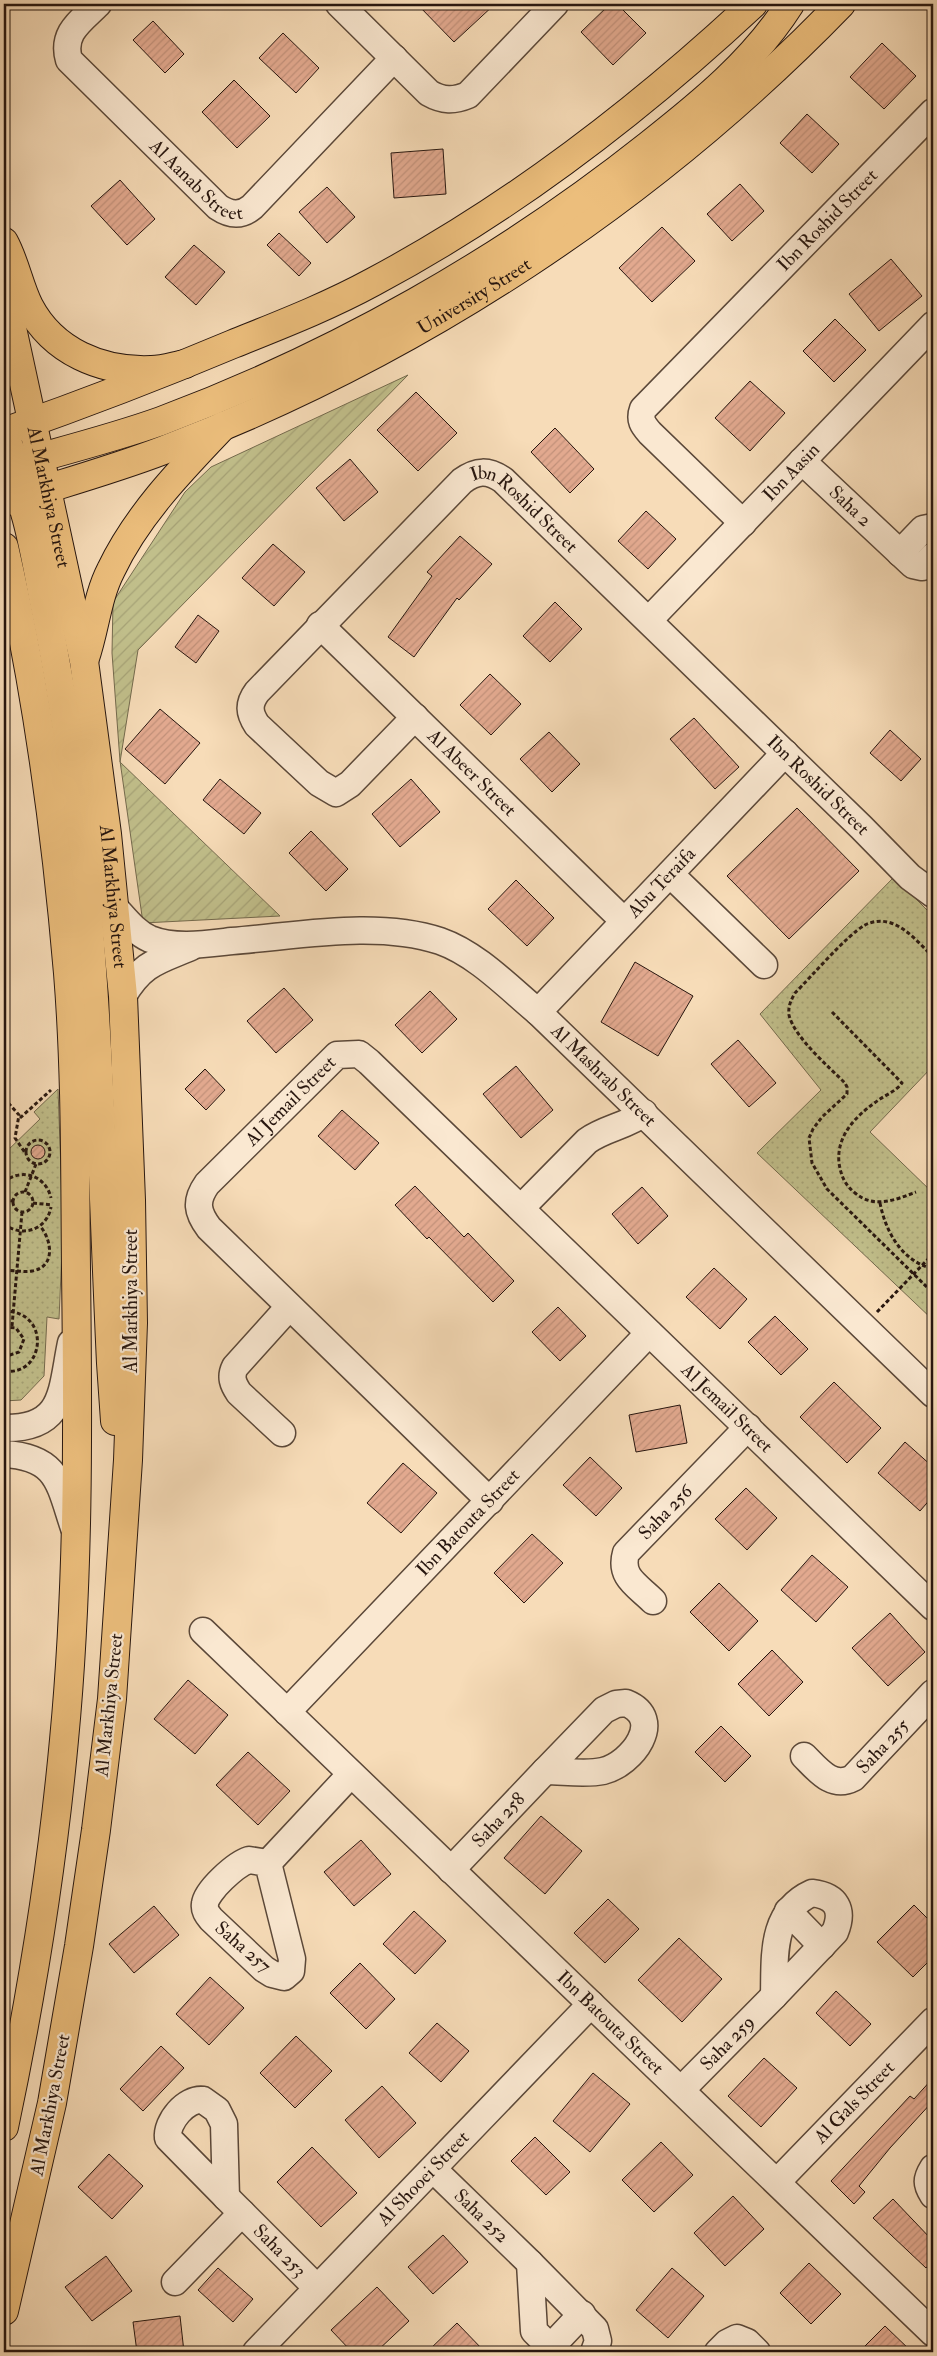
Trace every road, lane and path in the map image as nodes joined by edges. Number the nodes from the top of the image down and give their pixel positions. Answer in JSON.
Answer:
{"nodes":[{"id":1,"x":98,"y":4,"type":"edge"},
{"id":2,"x":339,"y":4,"type":"edge"},
{"id":3,"x":753,"y":4,"type":"edge"},
{"id":4,"x":790,"y":4,"type":"edge"},
{"id":5,"x":841,"y":4,"type":"edge"},
{"id":6,"x":543,"y":8,"type":"edge"},
{"id":7,"x":394,"y":58,"type":"junction"},
{"id":8,"x":933,"y":112,"type":"edge"},
{"id":9,"x":4,"y":242,"type":"edge"},
{"id":10,"x":4,"y":291,"type":"edge"},
{"id":11,"x":933,"y":325,"type":"edge"},
{"id":12,"x":185,"y":364,"type":"junction"},
{"id":13,"x":33,"y":422,"type":"junction"},
{"id":14,"x":223,"y":426,"type":"junction"},
{"id":15,"x":802,"y":461,"type":"junction"},
{"id":16,"x":12,"y":466,"type":"edge"},
{"id":17,"x":47,"y":488,"type":"junction"},
{"id":18,"x":743,"y":523,"type":"junction"},
{"id":19,"x":933,"y":527,"type":"edge"},
{"id":20,"x":4,"y":547,"type":"edge"},
{"id":21,"x":900,"y":552,"type":"junction"},
{"id":22,"x":933,"y":556,"type":"edge"},
{"id":23,"x":4,"y":615,"type":"edge"},
{"id":24,"x":649,"y":620,"type":"junction"},
{"id":25,"x":320,"y":625,"type":"junction"},
{"id":26,"x":24,"y":647,"type":"junction"},
{"id":27,"x":84,"y":661,"type":"junction"},
{"id":28,"x":415,"y":717,"type":"junction"},
{"id":29,"x":786,"y":753,"type":"junction"},
{"id":30,"x":670,"y":874,"type":"junction"},
{"id":31,"x":910,"y":877,"type":"junction"},
{"id":32,"x":933,"y":894,"type":"edge"},
{"id":33,"x":933,"y":907,"type":"edge"},
{"id":34,"x":116,"y":909,"type":"junction"},
{"id":35,"x":624,"y":921,"type":"junction"},
{"id":36,"x":196,"y":944,"type":"junction"},
{"id":37,"x":933,"y":957,"type":"edge"},
{"id":38,"x":764,"y":965,"type":"dead end"},
{"id":39,"x":123,"y":996,"type":"junction"},
{"id":40,"x":538,"y":1012,"type":"junction"},
{"id":41,"x":832,"y":1012,"type":"dead end"},
{"id":42,"x":72,"y":1071,"type":"junction"},
{"id":43,"x":4,"y":1098,"type":"edge"},
{"id":44,"x":644,"y":1113,"type":"junction"},
{"id":45,"x":20,"y":1118,"type":"junction"},
{"id":46,"x":27,"y":1155,"type":"junction"},
{"id":47,"x":36,"y":1164,"type":"junction"},
{"id":48,"x":33,"y":1176,"type":"junction"},
{"id":49,"x":4,"y":1182,"type":"edge"},
{"id":50,"x":25,"y":1192,"type":"junction"},
{"id":51,"x":916,"y":1192,"type":"dead end"},
{"id":52,"x":4,"y":1200,"type":"edge"},
{"id":53,"x":13,"y":1201,"type":"junction"},
{"id":54,"x":33,"y":1202,"type":"junction"},
{"id":55,"x":880,"y":1203,"type":"junction"},
{"id":56,"x":52,"y":1205,"type":"junction"},
{"id":57,"x":521,"y":1208,"type":"junction"},
{"id":58,"x":22,"y":1212,"type":"junction"},
{"id":59,"x":4,"y":1224,"type":"edge"},
{"id":60,"x":40,"y":1226,"type":"junction"},
{"id":61,"x":21,"y":1232,"type":"junction"},
{"id":62,"x":933,"y":1254,"type":"edge"},
{"id":63,"x":921,"y":1266,"type":"junction"},
{"id":64,"x":933,"y":1269,"type":"edge"},
{"id":65,"x":17,"y":1270,"type":"junction"},
{"id":66,"x":4,"y":1271,"type":"edge"},
{"id":67,"x":914,"y":1274,"type":"junction"},
{"id":68,"x":933,"y":1293,"type":"edge"},
{"id":69,"x":290,"y":1307,"type":"junction"},
{"id":70,"x":4,"y":1311,"type":"edge"},
{"id":71,"x":14,"y":1311,"type":"junction"},
{"id":72,"x":77,"y":1313,"type":"junction"},
{"id":73,"x":12,"y":1326,"type":"junction"},
{"id":74,"x":4,"y":1327,"type":"edge"},
{"id":75,"x":863,"y":1327,"type":"junction"},
{"id":76,"x":649,"y":1333,"type":"junction"},
{"id":77,"x":4,"y":1354,"type":"edge"},
{"id":78,"x":4,"y":1370,"type":"edge"},
{"id":79,"x":933,"y":1394,"type":"edge"},
{"id":80,"x":748,"y":1427,"type":"junction"},
{"id":81,"x":4,"y":1428,"type":"edge"},
{"id":82,"x":282,"y":1434,"type":"dead end"},
{"id":83,"x":4,"y":1454,"type":"edge"},
{"id":84,"x":128,"y":1460,"type":"junction"},
{"id":85,"x":490,"y":1501,"type":"junction"},
{"id":86,"x":75,"y":1530,"type":"junction"},
{"id":87,"x":653,"y":1601,"type":"dead end"},
{"id":88,"x":933,"y":1607,"type":"edge"},
{"id":89,"x":203,"y":1631,"type":"dead end"},
{"id":90,"x":933,"y":1693,"type":"edge"},
{"id":91,"x":287,"y":1712,"type":"junction"},
{"id":92,"x":804,"y":1756,"type":"dead end"},
{"id":93,"x":545,"y":1771,"type":"dead end"},
{"id":94,"x":351,"y":1774,"type":"junction"},
{"id":95,"x":268,"y":1863,"type":"dead end"},
{"id":96,"x":451,"y":1870,"type":"junction"},
{"id":97,"x":788,"y":1911,"type":"junction"},
{"id":98,"x":822,"y":1946,"type":"junction"},
{"id":99,"x":774,"y":1996,"type":"junction"},
{"id":100,"x":591,"y":2004,"type":"junction"},
{"id":101,"x":933,"y":2021,"type":"edge"},
{"id":102,"x":681,"y":2090,"type":"junction"},
{"id":103,"x":4,"y":2127,"type":"edge"},
{"id":104,"x":933,"y":2168,"type":"edge"},
{"id":105,"x":434,"y":2170,"type":"junction"},
{"id":106,"x":776,"y":2182,"type":"junction"},
{"id":107,"x":933,"y":2196,"type":"edge"},
{"id":108,"x":530,"y":2263,"type":"junction"},
{"id":109,"x":175,"y":2282,"type":"dead end"},
{"id":110,"x":317,"y":2288,"type":"junction"},
{"id":111,"x":4,"y":2311,"type":"edge"},
{"id":112,"x":582,"y":2314,"type":"junction"},
{"id":113,"x":933,"y":2333,"type":"edge"},
{"id":114,"x":552,"y":2350,"type":"edge"},
{"id":115,"x":256,"y":2352,"type":"edge"},
{"id":116,"x":594,"y":2352,"type":"edge"},
{"id":117,"x":718,"y":2352,"type":"edge"},
{"id":118,"x":757,"y":2352,"type":"edge"}],
"edges":[{"from":1,"to":7,"type":"street","name":"Al Aanab Street"},
{"from":2,"to":7,"type":"street"},
{"from":3,"to":12,"type":"main road"},
{"from":4,"to":16,"type":"main road"},
{"from":5,"to":14,"type":"main road","name":"University Street"},
{"from":6,"to":7,"type":"street"},
{"from":8,"to":18,"type":"street","name":"Ibn Roshid Street"},
{"from":9,"to":12,"type":"main road"},
{"from":10,"to":13,"type":"main road","name":"Al Markhiya Street"},
{"from":11,"to":15,"type":"street","name":"Ibn Aasin"},
{"from":12,"to":13,"type":"main road"},
{"from":13,"to":16,"type":"main road","name":"Al Markhiya Street"},
{"from":13,"to":16,"type":"main road"},
{"from":14,"to":17,"type":"main road","name":"University Street"},
{"from":14,"to":27,"type":"main road"},
{"from":15,"to":18,"type":"street","name":"Ibn Aasin"},
{"from":15,"to":21,"type":"street","name":"Saha 2"},
{"from":16,"to":17,"type":"main road","name":"University Street"},
{"from":16,"to":84,"type":"main road","name":"Al Markhiya Street"},
{"from":17,"to":27,"type":"main road","name":"Al Markhiya Street"},
{"from":18,"to":24,"type":"street","name":"Ibn Aasin"},
{"from":19,"to":21,"type":"street"},
{"from":20,"to":26,"type":"main road"},
{"from":21,"to":22,"type":"street","name":"Saha 2"},
{"from":23,"to":26,"type":"main road"},
{"from":24,"to":25,"type":"street","name":"Ibn Roshid Street"},
{"from":24,"to":29,"type":"street","name":"Ibn Roshid Street"},
{"from":25,"to":28,"type":"street","name":"Al Abeer Street"},
{"from":25,"to":28,"type":"street","name":"Ibn Roshid Street"},
{"from":26,"to":42,"type":"main road"},
{"from":27,"to":34,"type":"main road","name":"Al Markhiya Street"},
{"from":28,"to":35,"type":"street","name":"Al Abeer Street"},
{"from":29,"to":30,"type":"street","name":"Abu Teraifa"},
{"from":29,"to":31,"type":"street","name":"Ibn Roshid Street"},
{"from":30,"to":35,"type":"street","name":"Abu Teraifa"},
{"from":30,"to":38,"type":"street"},
{"from":31,"to":32,"type":"street","name":"Ibn Roshid Street"},
{"from":31,"to":33,"type":"street","name":"Ibn Roshid Street"},
{"from":34,"to":36,"type":"street","name":"Al Mashrab Street"},
{"from":34,"to":39,"type":"main road","name":"Al Markhiya Street"},
{"from":35,"to":40,"type":"street","name":"Abu Teraifa"},
{"from":36,"to":39,"type":"street","name":"Al Mashrab Street"},
{"from":36,"to":40,"type":"street","name":"Al Mashrab Street"},
{"from":37,"to":67,"type":"path"},
{"from":39,"to":84,"type":"main road","name":"Al Markhiya Street"},
{"from":40,"to":44,"type":"street","name":"Al Mashrab Street"},
{"from":41,"to":55,"type":"path"},
{"from":42,"to":45,"type":"path"},
{"from":42,"to":72,"type":"main road"},
{"from":43,"to":45,"type":"path"},
{"from":44,"to":57,"type":"street"},
{"from":44,"to":75,"type":"street","name":"Al Mashrab Street"},
{"from":45,"to":46,"type":"path"},
{"from":46,"to":47,"type":"path"},
{"from":46,"to":47,"type":"path"},
{"from":47,"to":48,"type":"path"},
{"from":48,"to":49,"type":"path"},
{"from":48,"to":50,"type":"path"},
{"from":48,"to":56,"type":"path"},
{"from":50,"to":53,"type":"path"},
{"from":50,"to":54,"type":"path"},
{"from":51,"to":55,"type":"path"},
{"from":52,"to":53,"type":"path"},
{"from":53,"to":58,"type":"path"},
{"from":54,"to":56,"type":"path"},
{"from":54,"to":58,"type":"path"},
{"from":55,"to":63,"type":"path"},
{"from":56,"to":60,"type":"path"},
{"from":57,"to":69,"type":"street","name":"Al Jemail Street"},
{"from":57,"to":76,"type":"street","name":"Al Jemail Street"},
{"from":58,"to":61,"type":"path"},
{"from":59,"to":61,"type":"path"},
{"from":60,"to":61,"type":"path"},
{"from":60,"to":65,"type":"path"},
{"from":61,"to":65,"type":"path"},
{"from":62,"to":63,"type":"path"},
{"from":63,"to":64,"type":"path"},
{"from":63,"to":67,"type":"path"},
{"from":65,"to":66,"type":"path"},
{"from":65,"to":71,"type":"path"},
{"from":67,"to":68,"type":"path"},
{"from":67,"to":75,"type":"path"},
{"from":69,"to":82,"type":"street"},
{"from":69,"to":85,"type":"street","name":"Al Jemail Street"},
{"from":70,"to":71,"type":"path"},
{"from":71,"to":73,"type":"path"},
{"from":71,"to":78,"type":"path"},
{"from":72,"to":81,"type":"street"},
{"from":72,"to":86,"type":"main road"},
{"from":73,"to":74,"type":"path"},
{"from":73,"to":77,"type":"path"},
{"from":75,"to":79,"type":"street","name":"Al Mashrab Street"},
{"from":76,"to":80,"type":"street","name":"Al Jemail Street"},
{"from":76,"to":85,"type":"street","name":"Ibn Batouta Street"},
{"from":80,"to":87,"type":"street","name":"Saha 256"},
{"from":80,"to":88,"type":"street","name":"Al Jemail Street"},
{"from":83,"to":86,"type":"street"},
{"from":84,"to":111,"type":"main road","name":"Al Markhiya Street"},
{"from":85,"to":91,"type":"street","name":"Ibn Batouta Street"},
{"from":86,"to":103,"type":"main road"},
{"from":89,"to":91,"type":"street","name":"Ibn Batouta Street"},
{"from":90,"to":92,"type":"street","name":"Saha 255"},
{"from":91,"to":94,"type":"street","name":"Ibn Batouta Street"},
{"from":93,"to":96,"type":"street","name":"Saha 258"},
{"from":94,"to":95,"type":"street"},
{"from":94,"to":96,"type":"street","name":"Ibn Batouta Street"},
{"from":96,"to":100,"type":"street","name":"Ibn Batouta Street"},
{"from":97,"to":98,"type":"street"},
{"from":97,"to":98,"type":"street","name":"Saha 259"},
{"from":97,"to":99,"type":"street","name":"Saha 259"},
{"from":98,"to":99,"type":"street","name":"Saha 259"},
{"from":99,"to":102,"type":"street","name":"Saha 259"},
{"from":100,"to":102,"type":"street","name":"Ibn Batouta Street"},
{"from":100,"to":105,"type":"street","name":"Al Shooei Street"},
{"from":101,"to":106,"type":"street","name":"Al Gals Street"},
{"from":102,"to":106,"type":"street","name":"Ibn Batouta Street"},
{"from":104,"to":107,"type":"street"},
{"from":105,"to":108,"type":"street","name":"Saha 252"},
{"from":105,"to":110,"type":"street","name":"Al Shooei Street"},
{"from":106,"to":113,"type":"street","name":"Ibn Batouta Street"},
{"from":108,"to":112,"type":"street","name":"Saha 252"},
{"from":108,"to":114,"type":"street"},
{"from":109,"to":110,"type":"street","name":"Saha 253"},
{"from":110,"to":115,"type":"street","name":"Al Shooei Street"},
{"from":112,"to":114,"type":"street"},
{"from":112,"to":116,"type":"street","name":"Saha 252"},
{"from":117,"to":118,"type":"street"}]}
